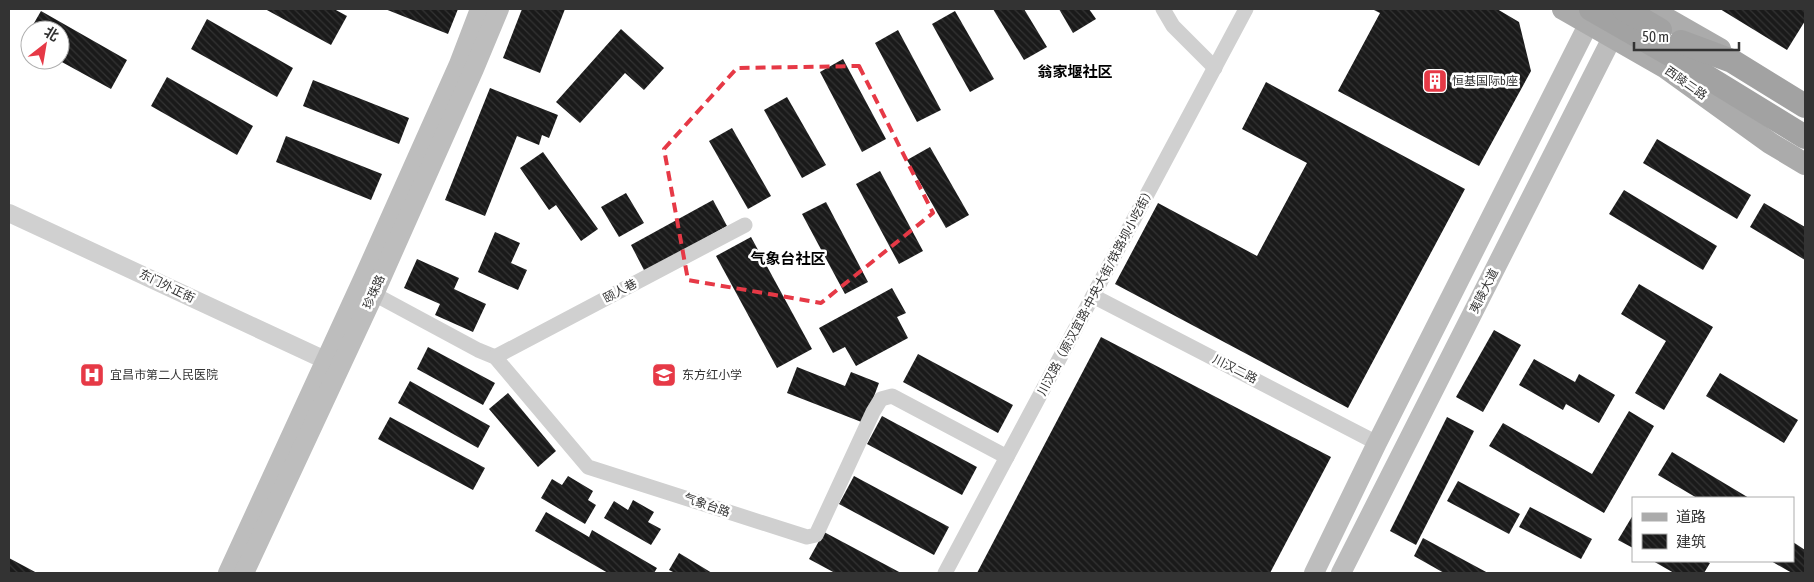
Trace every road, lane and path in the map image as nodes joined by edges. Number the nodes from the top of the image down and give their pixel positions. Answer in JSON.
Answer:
{"nodes":[{"id":1,"x":480,"y":9,"type":"edge"},
{"id":2,"x":498,"y":9,"type":"edge"},
{"id":3,"x":1163,"y":9,"type":"edge"},
{"id":4,"x":1246,"y":9,"type":"edge"},
{"id":5,"x":1563,"y":9,"type":"edge"},
{"id":6,"x":1626,"y":9,"type":"edge"},
{"id":7,"x":1650,"y":9,"type":"edge"},
{"id":8,"x":1591,"y":14,"type":"edge"},
{"id":9,"x":1611,"y":37,"type":"junction"},
{"id":10,"x":1681,"y":42,"type":"junction"},
{"id":11,"x":1215,"y":68,"type":"junction"},
{"id":12,"x":1666,"y":68,"type":"junction"},
{"id":13,"x":1805,"y":98,"type":"edge"},
{"id":14,"x":1805,"y":106,"type":"edge"},
{"id":15,"x":1805,"y":118,"type":"edge"},
{"id":16,"x":1805,"y":137,"type":"edge"},
{"id":17,"x":1805,"y":152,"type":"edge"},
{"id":18,"x":1805,"y":164,"type":"edge"},
{"id":19,"x":9,"y":213,"type":"edge"},
{"id":20,"x":745,"y":225,"type":"dead end"},
{"id":21,"x":374,"y":294,"type":"junction"},
{"id":22,"x":1093,"y":296,"type":"junction"},
{"id":23,"x":496,"y":357,"type":"junction"},
{"id":24,"x":325,"y":360,"type":"junction"},
{"id":25,"x":1377,"y":443,"type":"junction"},
{"id":26,"x":1007,"y":457,"type":"junction"},
{"id":27,"x":228,"y":573,"type":"edge"},
{"id":28,"x":244,"y":573,"type":"edge"},
{"id":29,"x":946,"y":573,"type":"edge"},
{"id":30,"x":1314,"y":573,"type":"edge"},
{"id":31,"x":1341,"y":573,"type":"edge"}],
"edges":[{"from":1,"to":24,"type":"main road","name":"珍珠路"},
{"from":2,"to":21,"type":"main road","name":"珍珠路"},
{"from":3,"to":11,"type":"street"},
{"from":4,"to":11,"type":"street","name":"川汉路（原汉宜路·中央大街/铁路坝小吃街）"},
{"from":5,"to":8,"type":"main road","name":"西陵二路"},
{"from":6,"to":9,"type":"main road","name":"夷陵大道"},
{"from":6,"to":10,"type":"highway"},
{"from":7,"to":13,"type":"main road"},
{"from":8,"to":9,"type":"main road","name":"西陵二路"},
{"from":8,"to":16,"type":"highway"},
{"from":8,"to":25,"type":"main road"},
{"from":9,"to":12,"type":"main road","name":"西陵二路"},
{"from":9,"to":31,"type":"main road","name":"夷陵大道"},
{"from":10,"to":14,"type":"highway"},
{"from":10,"to":15,"type":"highway"},
{"from":11,"to":22,"type":"street","name":"川汉路（原汉宜路·中央大街/铁路坝小吃街）"},
{"from":12,"to":17,"type":"highway"},
{"from":12,"to":18,"type":"main road","name":"西陵二路"},
{"from":19,"to":24,"type":"street","name":"东门外正街"},
{"from":20,"to":23,"type":"street","name":"颐人巷"},
{"from":21,"to":23,"type":"street","name":"气象台路"},
{"from":21,"to":28,"type":"main road","name":"珍珠路"},
{"from":22,"to":25,"type":"street","name":"川汉二路"},
{"from":22,"to":26,"type":"street","name":"川汉路（原汉宜路·中央大街/铁路坝小吃街）"},
{"from":23,"to":26,"type":"street","name":"气象台路"},
{"from":24,"to":27,"type":"main road","name":"珍珠路"},
{"from":25,"to":30,"type":"main road"},
{"from":26,"to":29,"type":"street","name":"川汉路（原汉宜路·中央大街/铁路坝小吃街）"}]}
